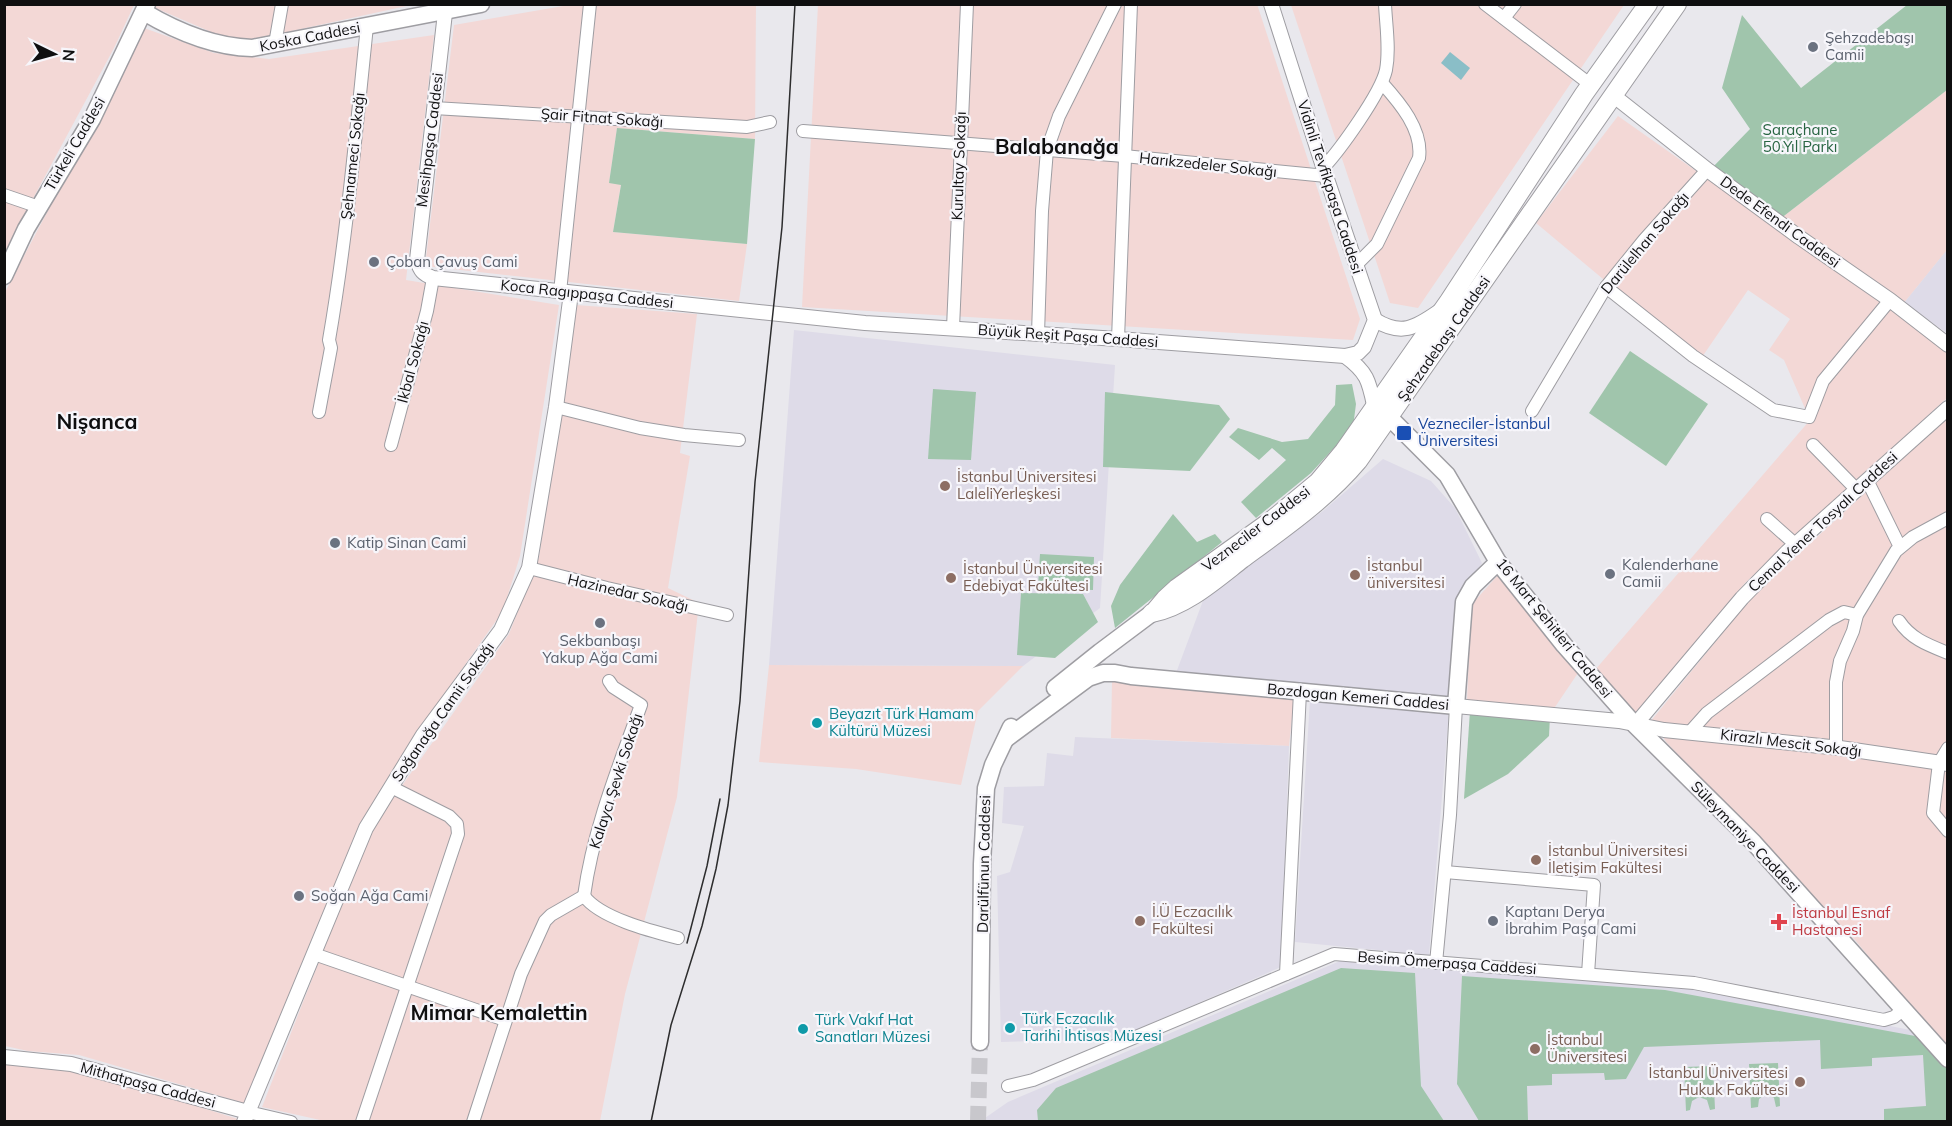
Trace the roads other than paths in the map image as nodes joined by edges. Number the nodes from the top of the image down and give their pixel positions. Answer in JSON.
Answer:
{"nodes":[{"id":1,"x":282,"y":4,"type":"edge"},
{"id":2,"x":481,"y":4,"type":"edge"},
{"id":3,"x":590,"y":4,"type":"edge"},
{"id":4,"x":967,"y":4,"type":"edge"},
{"id":5,"x":1115,"y":4,"type":"edge"},
{"id":6,"x":1131,"y":4,"type":"edge"},
{"id":7,"x":1271,"y":4,"type":"edge"},
{"id":8,"x":1385,"y":4,"type":"edge"},
{"id":9,"x":1485,"y":4,"type":"edge"},
{"id":10,"x":1515,"y":4,"type":"edge"},
{"id":11,"x":1648,"y":4,"type":"edge"},
{"id":12,"x":1677,"y":4,"type":"edge"},
{"id":13,"x":446,"y":7,"type":"edge"},
{"id":14,"x":146,"y":8,"type":"edge"},
{"id":15,"x":1504,"y":18,"type":"junction"},
{"id":16,"x":367,"y":26,"type":"junction"},
{"id":17,"x":275,"y":44,"type":"junction"},
{"id":18,"x":1382,"y":83,"type":"junction"},
{"id":19,"x":1591,"y":85,"type":"junction"},
{"id":20,"x":1614,"y":96,"type":"junction"},
{"id":21,"x":434,"y":108,"type":"junction"},
{"id":22,"x":577,"y":117,"type":"junction"},
{"id":23,"x":770,"y":122,"type":"dead end"},
{"id":24,"x":803,"y":131,"type":"dead end"},
{"id":25,"x":960,"y":143,"type":"junction"},
{"id":26,"x":1047,"y":150,"type":"junction"},
{"id":27,"x":1124,"y":156,"type":"junction"},
{"id":28,"x":1707,"y":170,"type":"junction"},
{"id":29,"x":1324,"y":172,"type":"junction"},
{"id":30,"x":4,"y":195,"type":"edge"},
{"id":31,"x":39,"y":207,"type":"junction"},
{"id":32,"x":1356,"y":265,"type":"junction"},
{"id":33,"x":4,"y":276,"type":"edge"},
{"id":34,"x":428,"y":276,"type":"junction"},
{"id":35,"x":1606,"y":287,"type":"junction"},
{"id":36,"x":565,"y":292,"type":"junction"},
{"id":37,"x":1890,"y":300,"type":"junction"},
{"id":38,"x":1449,"y":301,"type":"junction"},
{"id":39,"x":792,"y":315,"type":"joint"},
{"id":40,"x":1375,"y":320,"type":"junction"},
{"id":41,"x":953,"y":328,"type":"junction"},
{"id":42,"x":1038,"y":334,"type":"junction"},
{"id":43,"x":1118,"y":339,"type":"junction"},
{"id":44,"x":1947,"y":345,"type":"edge"},
{"id":45,"x":1345,"y":356,"type":"junction"},
{"id":46,"x":556,"y":407,"type":"junction"},
{"id":47,"x":1947,"y":408,"type":"edge"},
{"id":48,"x":1381,"y":411,"type":"junction"},
{"id":49,"x":1532,"y":411,"type":"dead end"},
{"id":50,"x":319,"y":412,"type":"dead end"},
{"id":51,"x":739,"y":440,"type":"dead end"},
{"id":52,"x":391,"y":445,"type":"dead end"},
{"id":53,"x":1813,"y":445,"type":"dead end"},
{"id":54,"x":1867,"y":480,"type":"junction"},
{"id":55,"x":1856,"y":489,"type":"junction"},
{"id":56,"x":1947,"y":518,"type":"edge"},
{"id":57,"x":1767,"y":519,"type":"dead end"},
{"id":58,"x":1795,"y":544,"type":"junction"},
{"id":59,"x":1900,"y":547,"type":"junction"},
{"id":60,"x":1498,"y":562,"type":"junction"},
{"id":61,"x":529,"y":568,"type":"junction"},
{"id":62,"x":1152,"y":613,"type":"joint"},
{"id":63,"x":727,"y":615,"type":"dead end"},
{"id":64,"x":1857,"y":615,"type":"junction"},
{"id":65,"x":1899,"y":621,"type":"dead end"},
{"id":66,"x":1121,"y":636,"type":"junction"},
{"id":67,"x":1947,"y":653,"type":"edge"},
{"id":68,"x":1125,"y":675,"type":"junction"},
{"id":69,"x":609,"y":681,"type":"dead end"},
{"id":70,"x":1300,"y":692,"type":"junction"},
{"id":71,"x":1456,"y":706,"type":"junction"},
{"id":72,"x":1635,"y":725,"type":"junction"},
{"id":73,"x":1690,"y":732,"type":"junction"},
{"id":74,"x":1007,"y":738,"type":"junction"},
{"id":75,"x":1836,"y":747,"type":"junction"},
{"id":76,"x":1947,"y":748,"type":"edge"},
{"id":77,"x":1943,"y":763,"type":"edge"},
{"id":78,"x":391,"y":787,"type":"junction"},
{"id":79,"x":1947,"y":831,"type":"edge"},
{"id":80,"x":1445,"y":872,"type":"junction"},
{"id":81,"x":584,"y":896,"type":"junction"},
{"id":82,"x":678,"y":938,"type":"dead end"},
{"id":83,"x":314,"y":954,"type":"junction"},
{"id":84,"x":1436,"y":963,"type":"junction"},
{"id":85,"x":1286,"y":974,"type":"junction"},
{"id":86,"x":1588,"y":974,"type":"junction"},
{"id":87,"x":407,"y":987,"type":"junction"},
{"id":88,"x":1904,"y":1009,"type":"junction"},
{"id":89,"x":505,"y":1020,"type":"junction"},
{"id":90,"x":980,"y":1042,"type":"tunnel mouth"},
{"id":91,"x":4,"y":1056,"type":"edge"},
{"id":92,"x":1947,"y":1059,"type":"edge"},
{"id":93,"x":1008,"y":1086,"type":"dead end"},
{"id":94,"x":246,"y":1117,"type":"edge"},
{"id":95,"x":291,"y":1122,"type":"edge"},
{"id":96,"x":362,"y":1122,"type":"edge"},
{"id":97,"x":473,"y":1122,"type":"edge"}],
"edges":[{"from":1,"to":17,"type":"street"},
{"from":2,"to":13,"type":"main road","name":"Koska Caddesi"},
{"from":3,"to":22,"type":"street"},
{"from":4,"to":25,"type":"street","name":"Kurultay Sokağı"},
{"from":5,"to":26,"type":"street"},
{"from":6,"to":27,"type":"street"},
{"from":7,"to":29,"type":"street","name":"Vidinli Tevfikpaşa Caddesi"},
{"from":8,"to":18,"type":"street"},
{"from":9,"to":15,"type":"street"},
{"from":10,"to":15,"type":"street"},
{"from":11,"to":19,"type":"main road","name":"Şehzadebaşı Caddesi"},
{"from":12,"to":20,"type":"main road","name":"Şehzadebaşı Caddesi"},
{"from":13,"to":16,"type":"main road","name":"Koska Caddesi"},
{"from":13,"to":21,"type":"street","name":"Mesihpaşa Caddesi"},
{"from":14,"to":17,"type":"main road","name":"Koska Caddesi"},
{"from":14,"to":31,"type":"main road","name":"Türkeli Caddesi"},
{"from":15,"to":19,"type":"street"},
{"from":16,"to":17,"type":"main road","name":"Koska Caddesi"},
{"from":16,"to":50,"type":"street","name":"Şehnameci Sokağı"},
{"from":18,"to":29,"type":"street"},
{"from":18,"to":32,"type":"street"},
{"from":19,"to":38,"type":"main road","name":"Şehzadebaşı Caddesi"},
{"from":20,"to":28,"type":"street","name":"Dede Efendi Caddesi"},
{"from":20,"to":48,"type":"main road","name":"Şehzadebaşı Caddesi"},
{"from":21,"to":22,"type":"street","name":"Şair Fitnat Sokağı"},
{"from":21,"to":34,"type":"street","name":"Mesihpaşa Caddesi"},
{"from":22,"to":23,"type":"street","name":"Şair Fitnat Sokağı"},
{"from":22,"to":36,"type":"street"},
{"from":24,"to":25,"type":"street","name":"Harıkzedeler Sokağı"},
{"from":25,"to":26,"type":"street","name":"Harıkzedeler Sokağı"},
{"from":25,"to":41,"type":"street","name":"Kurultay Sokağı"},
{"from":26,"to":27,"type":"street","name":"Harıkzedeler Sokağı"},
{"from":26,"to":42,"type":"street"},
{"from":27,"to":29,"type":"street","name":"Harıkzedeler Sokağı"},
{"from":27,"to":43,"type":"street"},
{"from":28,"to":35,"type":"street","name":"Darülelhan Sokağı"},
{"from":28,"to":37,"type":"street","name":"Dede Efendi Caddesi"},
{"from":29,"to":32,"type":"street","name":"Vidinli Tevfikpaşa Caddesi"},
{"from":30,"to":31,"type":"street"},
{"from":31,"to":33,"type":"main road","name":"Türkeli Caddesi"},
{"from":32,"to":40,"type":"street","name":"Vidinli Tevfikpaşa Caddesi"},
{"from":34,"to":36,"type":"street","name":"Koca Ragıppaşa Caddesi"},
{"from":34,"to":52,"type":"street","name":"İkbal Sokağı"},
{"from":35,"to":37,"type":"street"},
{"from":35,"to":49,"type":"street","name":"Darülelhan Sokağı"},
{"from":36,"to":39,"type":"street","name":"Koca Ragıppaşa Caddesi"},
{"from":36,"to":46,"type":"street","name":"Soğanağa Camii Sokağı"},
{"from":37,"to":44,"type":"street","name":"Dede Efendi Caddesi"},
{"from":38,"to":40,"type":"street"},
{"from":38,"to":48,"type":"main road","name":"Şehzadebaşı Caddesi"},
{"from":39,"to":41,"type":"street","name":"Büyük Reşit Paşa Caddesi"},
{"from":40,"to":45,"type":"street"},
{"from":41,"to":42,"type":"street","name":"Büyük Reşit Paşa Caddesi"},
{"from":42,"to":43,"type":"street","name":"Büyük Reşit Paşa Caddesi"},
{"from":43,"to":45,"type":"street","name":"Büyük Reşit Paşa Caddesi"},
{"from":45,"to":48,"type":"street"},
{"from":46,"to":51,"type":"street"},
{"from":46,"to":61,"type":"street","name":"Soğanağa Camii Sokağı"},
{"from":47,"to":54,"type":"street","name":"Cemal Yener Tosyalı Caddesi"},
{"from":48,"to":60,"type":"main road","name":"16 Mart Şehitleri Caddesi"},
{"from":48,"to":62,"type":"main road","name":"Vezneciler Caddesi"},
{"from":53,"to":55,"type":"street"},
{"from":54,"to":55,"type":"street","name":"Cemal Yener Tosyalı Caddesi"},
{"from":54,"to":59,"type":"street"},
{"from":55,"to":58,"type":"street","name":"Cemal Yener Tosyalı Caddesi"},
{"from":56,"to":59,"type":"street"},
{"from":57,"to":58,"type":"street"},
{"from":58,"to":72,"type":"street","name":"Cemal Yener Tosyalı Caddesi"},
{"from":59,"to":64,"type":"street"},
{"from":60,"to":71,"type":"main road"},
{"from":60,"to":72,"type":"main road","name":"16 Mart Şehitleri Caddesi"},
{"from":61,"to":63,"type":"street","name":"Hazinedar Sokağı"},
{"from":61,"to":78,"type":"street","name":"Soğanağa Camii Sokağı"},
{"from":62,"to":66,"type":"main road","name":"Vezneciler Caddesi"},
{"from":64,"to":73,"type":"street"},
{"from":64,"to":75,"type":"street"},
{"from":65,"to":67,"type":"street"},
{"from":66,"to":68,"type":"main road"},
{"from":66,"to":74,"type":"main road","name":"Darülfünun Caddesi"},
{"from":68,"to":70,"type":"main road","name":"Bozdogan Kemeri Caddesi"},
{"from":68,"to":74,"type":"main road","name":"Bozdogan Kemeri Caddesi"},
{"from":69,"to":81,"type":"street","name":"Kalaycı Şevki Sokağı"},
{"from":70,"to":71,"type":"main road","name":"Bozdogan Kemeri Caddesi"},
{"from":70,"to":85,"type":"street"},
{"from":71,"to":72,"type":"street","name":"Bozdogan Kemeri Caddesi"},
{"from":71,"to":80,"type":"street"},
{"from":72,"to":73,"type":"street","name":"Kirazlı Mescit Sokağı"},
{"from":72,"to":88,"type":"main road","name":"Süleymaniye Caddesi"},
{"from":73,"to":75,"type":"street","name":"Kirazlı Mescit Sokağı"},
{"from":74,"to":90,"type":"main road","name":"Darülfünun Caddesi"},
{"from":75,"to":77,"type":"street","name":"Kirazlı Mescit Sokağı"},
{"from":76,"to":77,"type":"street"},
{"from":77,"to":79,"type":"street"},
{"from":78,"to":83,"type":"street","name":"Soğanağa Camii Sokağı"},
{"from":78,"to":87,"type":"street"},
{"from":80,"to":84,"type":"street"},
{"from":80,"to":86,"type":"street"},
{"from":81,"to":82,"type":"street"},
{"from":81,"to":89,"type":"street"},
{"from":83,"to":87,"type":"street"},
{"from":83,"to":94,"type":"street","name":"Soğanağa Camii Sokağı"},
{"from":84,"to":85,"type":"street","name":"Besim Ömerpaşa Caddesi"},
{"from":84,"to":86,"type":"street","name":"Besim Ömerpaşa Caddesi"},
{"from":85,"to":93,"type":"street","name":"Besim Ömerpaşa Caddesi"},
{"from":86,"to":88,"type":"street","name":"Besim Ömerpaşa Caddesi"},
{"from":87,"to":89,"type":"street"},
{"from":87,"to":96,"type":"street"},
{"from":88,"to":92,"type":"main road","name":"Süleymaniye Caddesi"},
{"from":89,"to":97,"type":"street"},
{"from":91,"to":94,"type":"street","name":"Mithatpaşa Caddesi"},
{"from":94,"to":95,"type":"street","name":"Mithatpaşa Caddesi"}]}
